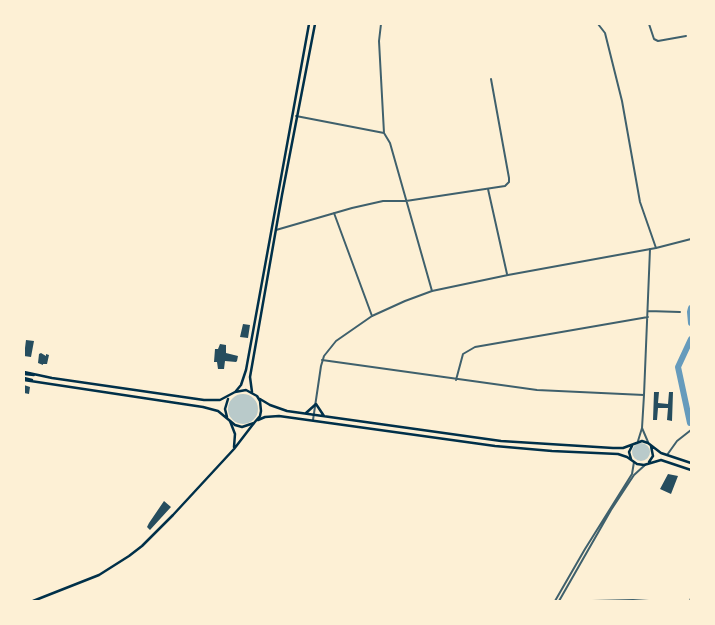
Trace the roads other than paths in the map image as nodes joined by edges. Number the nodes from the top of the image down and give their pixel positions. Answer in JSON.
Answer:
{"nodes":[{"id":1,"x":309,"y":24,"type":"edge"},
{"id":2,"x":315,"y":24,"type":"edge"},
{"id":3,"x":381,"y":24,"type":"edge"},
{"id":4,"x":598,"y":24,"type":"edge"},
{"id":5,"x":649,"y":24,"type":"edge"},
{"id":6,"x":686,"y":36,"type":"dead end"},
{"id":7,"x":491,"y":79,"type":"dead end"},
{"id":8,"x":296,"y":116,"type":"junction"},
{"id":9,"x":291,"y":121,"type":"junction"},
{"id":10,"x":295,"y":122,"type":"junction"},
{"id":11,"x":384,"y":133,"type":"junction"},
{"id":12,"x":488,"y":189,"type":"junction"},
{"id":13,"x":406,"y":200,"type":"junction"},
{"id":14,"x":334,"y":213,"type":"junction"},
{"id":15,"x":276,"y":230,"type":"junction"},
{"id":16,"x":691,"y":239,"type":"edge"},
{"id":17,"x":656,"y":248,"type":"junction"},
{"id":18,"x":650,"y":249,"type":"junction"},
{"id":19,"x":508,"y":275,"type":"junction"},
{"id":20,"x":432,"y":292,"type":"junction"},
{"id":21,"x":648,"y":311,"type":"junction"},
{"id":22,"x":680,"y":312,"type":"dead end"},
{"id":23,"x":372,"y":316,"type":"junction"},
{"id":24,"x":648,"y":317,"type":"junction"},
{"id":25,"x":254,"y":325,"type":"junction"},
{"id":26,"x":259,"y":326,"type":"junction"},
{"id":27,"x":322,"y":360,"type":"junction"},
{"id":28,"x":25,"y":376,"type":"edge"},
{"id":29,"x":456,"y":380,"type":"junction"},
{"id":30,"x":235,"y":392,"type":"junction"},
{"id":31,"x":252,"y":392,"type":"junction"},
{"id":32,"x":644,"y":395,"type":"junction"},
{"id":33,"x":230,"y":396,"type":"junction"},
{"id":34,"x":257,"y":396,"type":"junction"},
{"id":35,"x":316,"y":404,"type":"junction"},
{"id":36,"x":305,"y":414,"type":"junction"},
{"id":37,"x":314,"y":415,"type":"junction"},
{"id":38,"x":325,"y":416,"type":"junction"},
{"id":39,"x":229,"y":420,"type":"junction"},
{"id":40,"x":256,"y":422,"type":"junction"},
{"id":41,"x":313,"y":422,"type":"junction"},
{"id":42,"x":642,"y":428,"type":"junction"},
{"id":43,"x":691,"y":430,"type":"edge"},
{"id":44,"x":638,"y":441,"type":"junction"},
{"id":45,"x":633,"y":444,"type":"junction"},
{"id":46,"x":649,"y":444,"type":"junction"},
{"id":47,"x":234,"y":448,"type":"junction"},
{"id":48,"x":667,"y":455,"type":"junction"},
{"id":49,"x":633,"y":461,"type":"junction"},
{"id":50,"x":648,"y":463,"type":"junction"},
{"id":51,"x":691,"y":464,"type":"edge"},
{"id":52,"x":691,"y":470,"type":"edge"},
{"id":53,"x":33,"y":601,"type":"edge"},
{"id":54,"x":555,"y":601,"type":"edge"},
{"id":55,"x":559,"y":601,"type":"edge"},
{"id":56,"x":592,"y":601,"type":"edge"},
{"id":57,"x":649,"y":601,"type":"edge"}],
"edges":[{"from":1,"to":9,"type":"main road"},
{"from":2,"to":8,"type":"main road"},
{"from":3,"to":11,"type":"street"},
{"from":4,"to":17,"type":"street"},
{"from":5,"to":6,"type":"street"},
{"from":7,"to":12,"type":"street"},
{"from":8,"to":10,"type":"main road"},
{"from":8,"to":11,"type":"street"},
{"from":9,"to":10,"type":"main road"},
{"from":9,"to":25,"type":"main road"},
{"from":10,"to":15,"type":"main road"},
{"from":11,"to":13,"type":"street"},
{"from":12,"to":13,"type":"street"},
{"from":12,"to":19,"type":"street"},
{"from":13,"to":14,"type":"street"},
{"from":13,"to":20,"type":"street"},
{"from":14,"to":15,"type":"street"},
{"from":14,"to":23,"type":"street"},
{"from":15,"to":26,"type":"main road"},
{"from":16,"to":17,"type":"street"},
{"from":17,"to":18,"type":"street"},
{"from":18,"to":19,"type":"street"},
{"from":18,"to":21,"type":"street"},
{"from":19,"to":20,"type":"street"},
{"from":20,"to":23,"type":"street"},
{"from":21,"to":22,"type":"street"},
{"from":21,"to":24,"type":"street"},
{"from":23,"to":27,"type":"street"},
{"from":24,"to":29,"type":"street"},
{"from":24,"to":32,"type":"street"},
{"from":25,"to":26,"type":"main road"},
{"from":25,"to":30,"type":"main road"},
{"from":26,"to":31,"type":"main road"},
{"from":27,"to":29,"type":"street"},
{"from":27,"to":35,"type":"street"},
{"from":28,"to":33,"type":"main road"},
{"from":28,"to":39,"type":"main road"},
{"from":29,"to":32,"type":"street"},
{"from":30,"to":31,"type":"main road"},
{"from":30,"to":33,"type":"main road"},
{"from":31,"to":34,"type":"main road"},
{"from":32,"to":42,"type":"street"},
{"from":33,"to":39,"type":"main road"},
{"from":34,"to":36,"type":"main road"},
{"from":34,"to":40,"type":"main road"},
{"from":35,"to":36,"type":"main road"},
{"from":35,"to":37,"type":"street"},
{"from":35,"to":38,"type":"main road"},
{"from":36,"to":37,"type":"main road"},
{"from":37,"to":38,"type":"main road"},
{"from":37,"to":41,"type":"street"},
{"from":38,"to":45,"type":"main road"},
{"from":39,"to":40,"type":"main road"},
{"from":39,"to":47,"type":"main road"},
{"from":40,"to":41,"type":"main road"},
{"from":40,"to":47,"type":"main road"},
{"from":41,"to":49,"type":"main road"},
{"from":42,"to":44,"type":"street"},
{"from":42,"to":46,"type":"street"},
{"from":43,"to":48,"type":"street"},
{"from":44,"to":45,"type":"main road"},
{"from":44,"to":46,"type":"main road"},
{"from":45,"to":49,"type":"main road"},
{"from":46,"to":48,"type":"main road"},
{"from":46,"to":50,"type":"main road"},
{"from":47,"to":53,"type":"main road"},
{"from":48,"to":51,"type":"main road"},
{"from":49,"to":50,"type":"main road"},
{"from":49,"to":54,"type":"street"},
{"from":50,"to":52,"type":"main road"},
{"from":50,"to":55,"type":"street"},
{"from":56,"to":57,"type":"street"}]}
